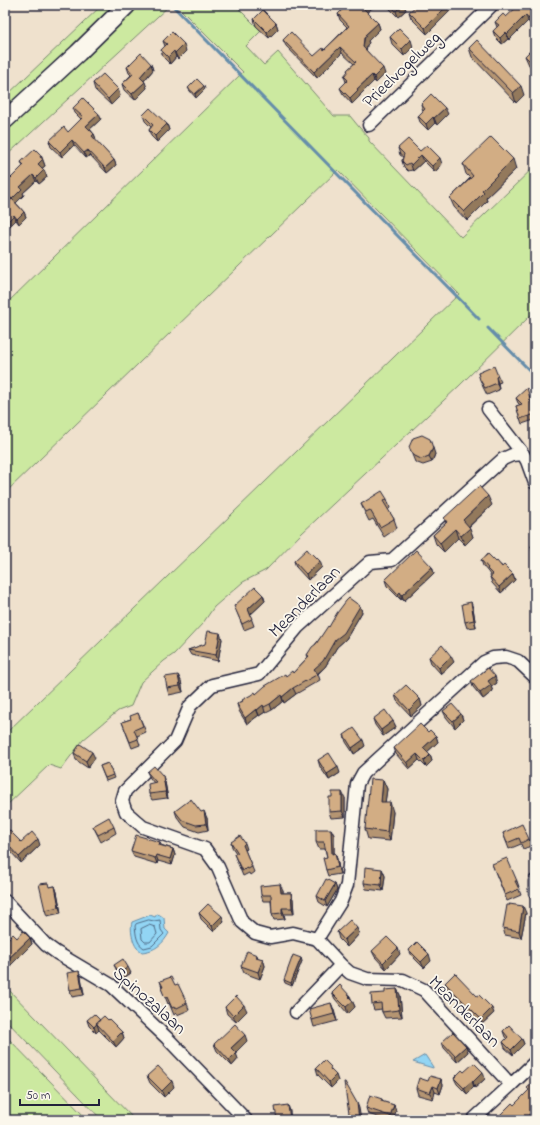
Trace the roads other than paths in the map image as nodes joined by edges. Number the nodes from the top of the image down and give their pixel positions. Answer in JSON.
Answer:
{"nodes":[{"id":1,"x":127,"y":5,"type":"edge"},
{"id":2,"x":492,"y":5,"type":"edge"},
{"id":3,"x":5,"y":120,"type":"edge"},
{"id":4,"x":369,"y":125,"type":"dead end"},
{"id":5,"x":488,"y":409,"type":"dead end"},
{"id":6,"x":523,"y":454,"type":"junction"},
{"id":7,"x":535,"y":483,"type":"edge"},
{"id":8,"x":535,"y":677,"type":"edge"},
{"id":9,"x":535,"y":881,"type":"edge"},
{"id":10,"x":535,"y":892,"type":"edge"},
{"id":11,"x":5,"y":901,"type":"edge"},
{"id":12,"x":318,"y":939,"type":"junction"},
{"id":13,"x":342,"y":966,"type":"junction"},
{"id":14,"x":296,"y":1012,"type":"dead end"},
{"id":15,"x":535,"y":1062,"type":"edge"},
{"id":16,"x":511,"y":1085,"type":"junction"},
{"id":17,"x":246,"y":1120,"type":"edge"},
{"id":18,"x":473,"y":1120,"type":"edge"}],
"edges":[{"from":1,"to":3,"type":"street"},
{"from":2,"to":4,"type":"street","name":"Prieelvogelweg"},
{"from":5,"to":6,"type":"street"},
{"from":6,"to":7,"type":"street"},
{"from":6,"to":12,"type":"street","name":"Meanderlaan"},
{"from":8,"to":12,"type":"street"},
{"from":9,"to":10,"type":"street"},
{"from":11,"to":17,"type":"street","name":"Spinozalaan"},
{"from":12,"to":13,"type":"street","name":"Meanderlaan"},
{"from":13,"to":14,"type":"street"},
{"from":13,"to":16,"type":"street","name":"Meanderlaan"},
{"from":15,"to":16,"type":"street"},
{"from":16,"to":18,"type":"street"}]}
